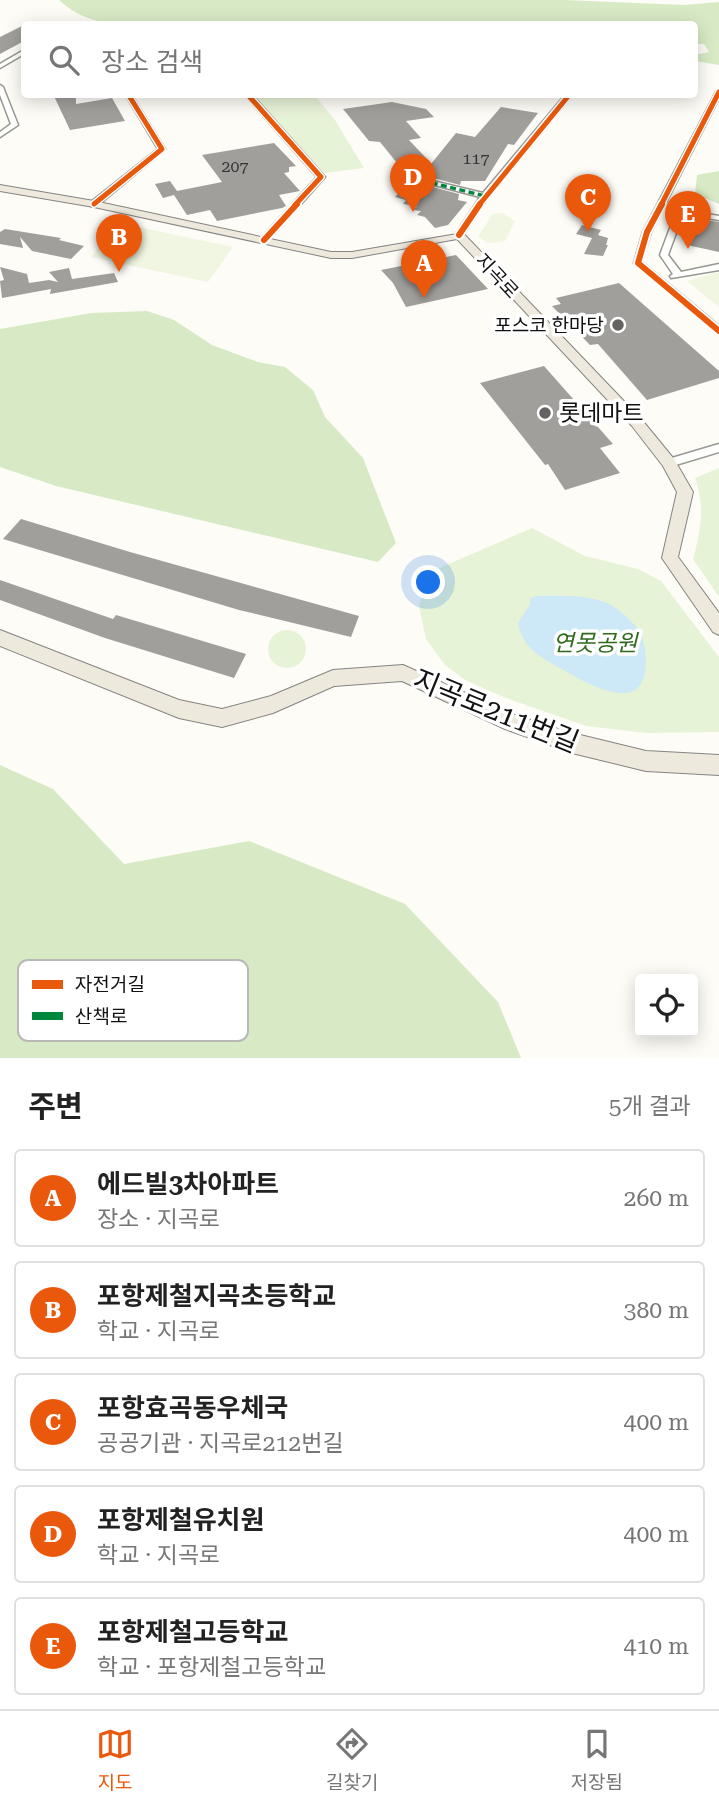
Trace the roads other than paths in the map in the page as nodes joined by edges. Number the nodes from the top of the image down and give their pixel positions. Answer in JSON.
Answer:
{"nodes":[{"id":1,"x":21,"y":54,"type":"edge"},
{"id":2,"x":0,"y":66,"type":"edge"},
{"id":3,"x":0,"y":87,"type":"edge"},
{"id":4,"x":719,"y":92,"type":"edge"},
{"id":5,"x":130,"y":98,"type":"edge"},
{"id":6,"x":251,"y":98,"type":"edge"},
{"id":7,"x":567,"y":98,"type":"edge"},
{"id":8,"x":0,"y":135,"type":"edge"},
{"id":9,"x":404,"y":176,"type":"dead end"},
{"id":10,"x":2,"y":190,"type":"edge"},
{"id":11,"x":485,"y":196,"type":"junction"},
{"id":12,"x":94,"y":204,"type":"junction"},
{"id":13,"x":719,"y":218,"type":"edge"},
{"id":14,"x":459,"y":235,"type":"junction"},
{"id":15,"x":264,"y":240,"type":"junction"},
{"id":16,"x":719,"y":267,"type":"edge"},
{"id":17,"x":679,"y":275,"type":"junction"},
{"id":18,"x":660,"y":279,"type":"junction"},
{"id":19,"x":719,"y":331,"type":"edge"},
{"id":20,"x":719,"y":448,"type":"edge"},
{"id":21,"x":669,"y":463,"type":"junction"},
{"id":22,"x":719,"y":627,"type":"edge"},
{"id":23,"x":0,"y":638,"type":"edge"},
{"id":24,"x":719,"y":765,"type":"edge"}],
"edges":[{"from":1,"to":2,"type":"street"},
{"from":3,"to":8,"type":"street"},
{"from":4,"to":18,"type":"street"},
{"from":5,"to":12,"type":"street"},
{"from":6,"to":15,"type":"street"},
{"from":7,"to":11,"type":"street"},
{"from":9,"to":11,"type":"street"},
{"from":10,"to":12,"type":"main road","name":"지곡로"},
{"from":11,"to":14,"type":"street"},
{"from":12,"to":15,"type":"main road","name":"지곡로"},
{"from":13,"to":17,"type":"street"},
{"from":14,"to":15,"type":"main road","name":"지곡로"},
{"from":14,"to":21,"type":"main road","name":"지곡로"},
{"from":16,"to":17,"type":"street"},
{"from":17,"to":18,"type":"street"},
{"from":18,"to":19,"type":"street"},
{"from":20,"to":21,"type":"street"},
{"from":21,"to":22,"type":"main road","name":"지곡로"},
{"from":23,"to":24,"type":"main road","name":"지곡로211번길"}]}
